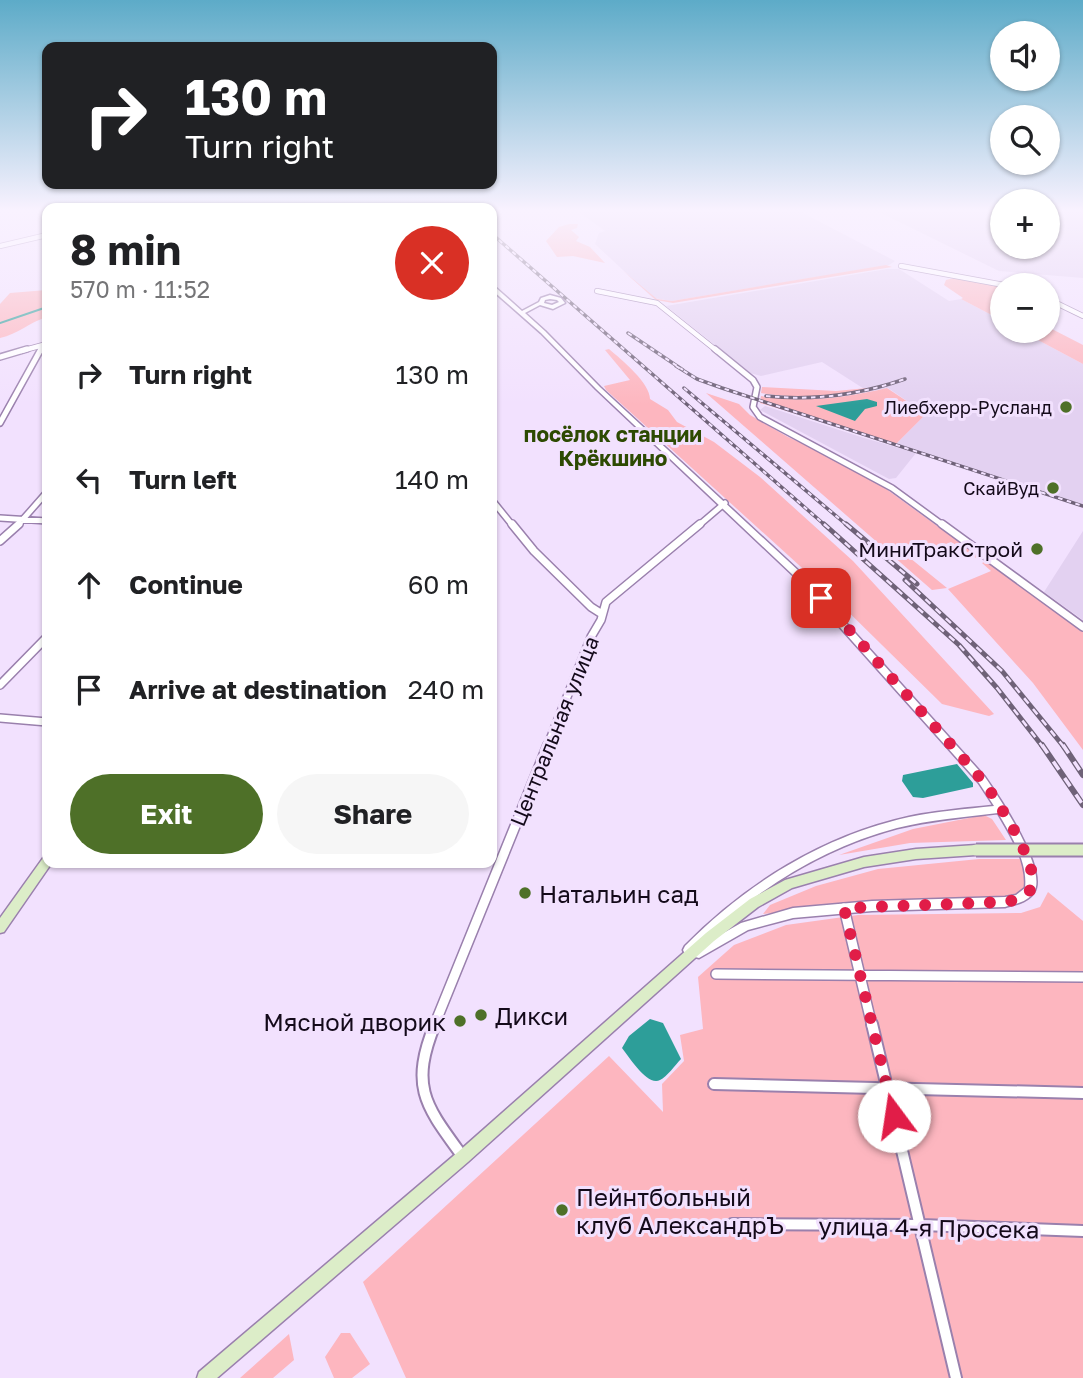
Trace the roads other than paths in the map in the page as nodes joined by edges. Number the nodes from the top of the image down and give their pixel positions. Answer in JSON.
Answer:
{"nodes":[{"id":1,"x":957,"y":276,"type":"edge"},
{"id":2,"x":990,"y":282,"type":"edge"},
{"id":3,"x":597,"y":290,"type":"dead end"},
{"id":4,"x":497,"y":292,"type":"edge"},
{"id":5,"x":540,"y":305,"type":"dead end"},
{"id":6,"x":1060,"y":305,"type":"edge"},
{"id":7,"x":522,"y":313,"type":"junction"},
{"id":8,"x":1083,"y":316,"type":"edge"},
{"id":9,"x":42,"y":346,"type":"edge"},
{"id":10,"x":42,"y":350,"type":"edge"},
{"id":11,"x":0,"y":357,"type":"edge"},
{"id":12,"x":0,"y":423,"type":"edge"},
{"id":13,"x":42,"y":498,"type":"edge"},
{"id":14,"x":725,"y":503,"type":"junction"},
{"id":15,"x":497,"y":506,"type":"edge"},
{"id":16,"x":0,"y":519,"type":"edge"},
{"id":17,"x":24,"y":519,"type":"junction"},
{"id":18,"x":42,"y":521,"type":"edge"},
{"id":19,"x":0,"y":541,"type":"edge"},
{"id":20,"x":602,"y":614,"type":"junction"},
{"id":21,"x":1083,"y":627,"type":"edge"},
{"id":22,"x":42,"y":642,"type":"edge"},
{"id":23,"x":0,"y":685,"type":"edge"},
{"id":24,"x":0,"y":718,"type":"edge"},
{"id":25,"x":42,"y":722,"type":"edge"},
{"id":26,"x":1001,"y":809,"type":"junction"},
{"id":27,"x":1083,"y":850,"type":"edge"},
{"id":28,"x":42,"y":868,"type":"edge"},
{"id":29,"x":844,"y":908,"type":"junction"},
{"id":30,"x":0,"y":928,"type":"edge"},
{"id":31,"x":716,"y":974,"type":"dead end"},
{"id":32,"x":859,"y":975,"type":"junction"},
{"id":33,"x":1083,"y":977,"type":"edge"},
{"id":34,"x":664,"y":978,"type":"junction"},
{"id":35,"x":714,"y":1084,"type":"dead end"},
{"id":36,"x":887,"y":1089,"type":"junction"},
{"id":37,"x":1083,"y":1093,"type":"edge"},
{"id":38,"x":463,"y":1157,"type":"junction"},
{"id":39,"x":732,"y":1224,"type":"dead end"},
{"id":40,"x":921,"y":1225,"type":"junction"},
{"id":41,"x":1083,"y":1231,"type":"edge"},
{"id":42,"x":205,"y":1378,"type":"edge"},
{"id":43,"x":956,"y":1378,"type":"edge"}],
"edges":[{"from":1,"to":2,"type":"street"},
{"from":3,"to":21,"type":"street"},
{"from":4,"to":7,"type":"street"},
{"from":5,"to":7,"type":"street"},
{"from":6,"to":8,"type":"street"},
{"from":7,"to":14,"type":"street"},
{"from":9,"to":11,"type":"street"},
{"from":10,"to":12,"type":"street"},
{"from":13,"to":17,"type":"street"},
{"from":14,"to":20,"type":"street","name":"Центральная улица"},
{"from":14,"to":26,"type":"street"},
{"from":15,"to":20,"type":"street"},
{"from":16,"to":17,"type":"street"},
{"from":17,"to":18,"type":"street"},
{"from":17,"to":19,"type":"street"},
{"from":20,"to":38,"type":"street","name":"Центральная улица"},
{"from":22,"to":23,"type":"street"},
{"from":24,"to":25,"type":"street"},
{"from":26,"to":29,"type":"street"},
{"from":26,"to":34,"type":"street"},
{"from":27,"to":34,"type":"main road","bridge":true},
{"from":28,"to":30,"type":"main road"},
{"from":29,"to":32,"type":"street"},
{"from":29,"to":34,"type":"street"},
{"from":31,"to":32,"type":"street"},
{"from":32,"to":33,"type":"street"},
{"from":32,"to":36,"type":"street"},
{"from":34,"to":38,"type":"main road"},
{"from":35,"to":36,"type":"street"},
{"from":36,"to":37,"type":"street"},
{"from":36,"to":40,"type":"street"},
{"from":38,"to":42,"type":"main road"},
{"from":39,"to":40,"type":"street","name":"улица 4-я Просека"},
{"from":40,"to":41,"type":"street","name":"улица 4-я Просека"},
{"from":40,"to":43,"type":"street"}]}
